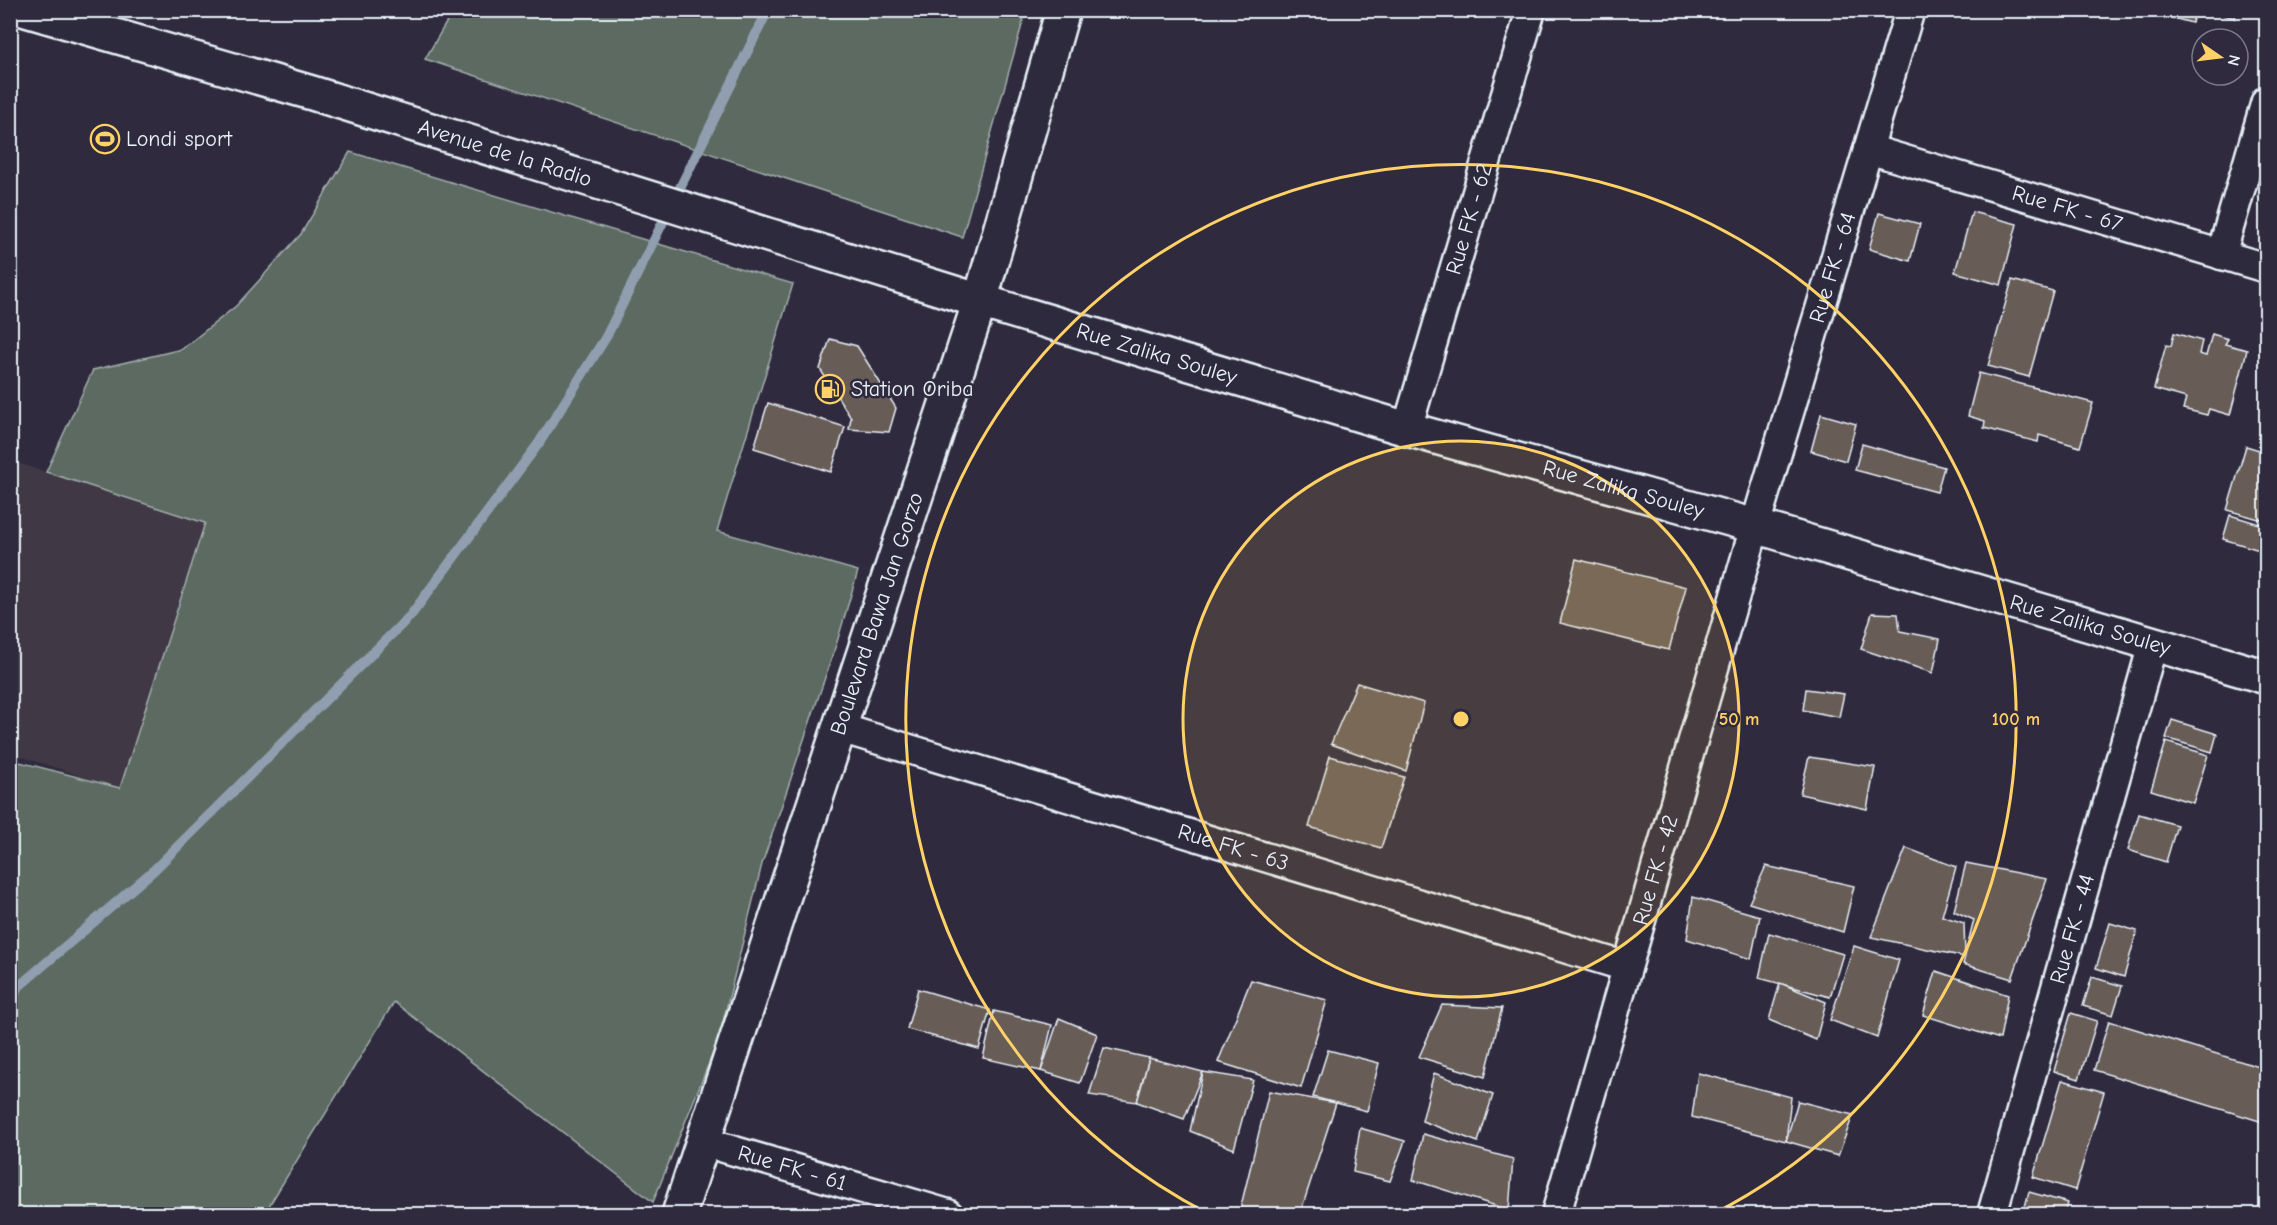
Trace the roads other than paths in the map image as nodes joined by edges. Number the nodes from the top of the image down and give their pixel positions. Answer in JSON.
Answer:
{"nodes":[{"id":1,"x":1063,"y":10,"type":"edge"},
{"id":2,"x":1531,"y":10,"type":"edge"},
{"id":3,"x":1910,"y":10,"type":"edge"},
{"id":4,"x":35,"y":12,"type":"edge"},
{"id":5,"x":2266,"y":101,"type":"edge"},
{"id":6,"x":1868,"y":149,"type":"junction"},
{"id":7,"x":2221,"y":255,"type":"junction"},
{"id":8,"x":2266,"y":268,"type":"edge"},
{"id":9,"x":980,"y":301,"type":"junction"},
{"id":10,"x":1407,"y":429,"type":"junction"},
{"id":11,"x":1755,"y":526,"type":"junction"},
{"id":12,"x":2153,"y":644,"type":"junction"},
{"id":13,"x":2266,"y":678,"type":"edge"},
{"id":14,"x":840,"y":728,"type":"junction"},
{"id":15,"x":1627,"y":967,"type":"junction"},
{"id":16,"x":704,"y":1142,"type":"junction"},
{"id":17,"x":679,"y":1215,"type":"edge"},
{"id":18,"x":948,"y":1215,"type":"edge"},
{"id":19,"x":1556,"y":1215,"type":"edge"},
{"id":20,"x":1992,"y":1215,"type":"edge"}],
"edges":[{"from":1,"to":9,"type":"street","name":"Boulevard Bawa Jan Gorzo"},
{"from":2,"to":10,"type":"street","name":"Rue FK - 62"},
{"from":3,"to":6,"type":"street","name":"Rue FK - 64"},
{"from":4,"to":9,"type":"street","name":"Avenue de la Radio"},
{"from":5,"to":7,"type":"street"},
{"from":6,"to":7,"type":"street","name":"Rue FK - 67"},
{"from":6,"to":11,"type":"street","name":"Rue FK - 64"},
{"from":7,"to":8,"type":"street","name":"Rue FK - 67"},
{"from":9,"to":10,"type":"street","name":"Rue Zalika Souley"},
{"from":9,"to":14,"type":"street","name":"Boulevard Bawa Jan Gorzo"},
{"from":10,"to":11,"type":"street","name":"Rue Zalika Souley"},
{"from":11,"to":12,"type":"street","name":"Rue Zalika Souley"},
{"from":11,"to":15,"type":"street","name":"Rue FK - 42"},
{"from":12,"to":13,"type":"street","name":"Rue Zalika Souley"},
{"from":12,"to":20,"type":"street","name":"Rue FK - 44"},
{"from":14,"to":15,"type":"street","name":"Rue FK - 63"},
{"from":14,"to":16,"type":"street","name":"Boulevard Bawa Jan Gorzo"},
{"from":15,"to":19,"type":"street","name":"Rue FK - 42"},
{"from":16,"to":17,"type":"street","name":"Boulevard Bawa Jan Gorzo"},
{"from":16,"to":18,"type":"street","name":"Rue FK - 61"}]}
